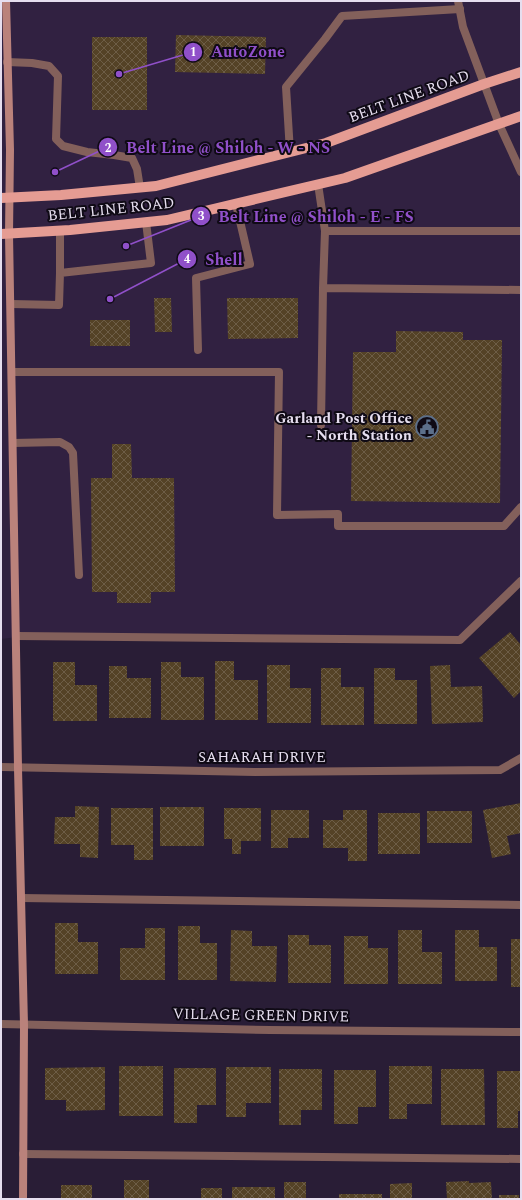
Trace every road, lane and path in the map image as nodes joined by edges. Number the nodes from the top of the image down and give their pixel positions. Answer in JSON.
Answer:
{"nodes":[{"id":1,"x":6,"y":1,"type":"edge"},
{"id":2,"x":459,"y":5,"type":"edge"},
{"id":3,"x":8,"y":62,"type":"junction"},
{"id":4,"x":521,"y":72,"type":"edge"},
{"id":5,"x":484,"y":84,"type":"junction"},
{"id":6,"x":521,"y":116,"type":"edge"},
{"id":7,"x":499,"y":124,"type":"junction"},
{"id":8,"x":290,"y":152,"type":"junction"},
{"id":9,"x":521,"y":172,"type":"edge"},
{"id":10,"x":318,"y":184,"type":"junction"},
{"id":11,"x":140,"y":188,"type":"junction"},
{"id":12,"x":5,"y":198,"type":"edge"},
{"id":13,"x":236,"y":204,"type":"junction"},
{"id":14,"x":146,"y":222,"type":"junction"},
{"id":15,"x":60,"y":231,"type":"junction"},
{"id":16,"x":325,"y":231,"type":"junction"},
{"id":17,"x":521,"y":231,"type":"edge"},
{"id":18,"x":5,"y":234,"type":"edge"},
{"id":19,"x":60,"y":273,"type":"junction"},
{"id":20,"x":323,"y":288,"type":"junction"},
{"id":21,"x":521,"y":290,"type":"edge"},
{"id":22,"x":11,"y":304,"type":"junction"},
{"id":23,"x":198,"y":350,"type":"dead end"},
{"id":24,"x":12,"y":372,"type":"junction"},
{"id":25,"x":321,"y":425,"type":"dead end"},
{"id":26,"x":13,"y":443,"type":"junction"},
{"id":27,"x":521,"y":507,"type":"edge"},
{"id":28,"x":79,"y":575,"type":"dead end"},
{"id":29,"x":521,"y":581,"type":"edge"},
{"id":30,"x":17,"y":636,"type":"junction"},
{"id":31,"x":521,"y":758,"type":"edge"},
{"id":32,"x":1,"y":767,"type":"edge"},
{"id":33,"x":18,"y":768,"type":"junction"},
{"id":34,"x":21,"y":898,"type":"junction"},
{"id":35,"x":521,"y":905,"type":"edge"},
{"id":36,"x":1,"y":1024,"type":"edge"},
{"id":37,"x":24,"y":1025,"type":"junction"},
{"id":38,"x":521,"y":1032,"type":"edge"},
{"id":39,"x":23,"y":1154,"type":"junction"},
{"id":40,"x":521,"y":1159,"type":"edge"},
{"id":41,"x":23,"y":1199,"type":"edge"}],
"edges":[{"from":1,"to":3,"type":"main road"},
{"from":2,"to":5,"type":"street"},
{"from":2,"to":8,"type":"street"},
{"from":3,"to":11,"type":"street"},
{"from":3,"to":12,"type":"main road"},
{"from":4,"to":5,"type":"main road","name":"BELT LINE ROAD"},
{"from":5,"to":7,"type":"street"},
{"from":5,"to":8,"type":"main road","name":"BELT LINE ROAD"},
{"from":6,"to":7,"type":"main road","name":"BELT LINE ROAD"},
{"from":7,"to":9,"type":"street"},
{"from":7,"to":10,"type":"main road","name":"BELT LINE ROAD"},
{"from":8,"to":11,"type":"main road","name":"BELT LINE ROAD"},
{"from":10,"to":13,"type":"main road","name":"BELT LINE ROAD"},
{"from":10,"to":16,"type":"street"},
{"from":11,"to":12,"type":"main road","name":"BELT LINE ROAD"},
{"from":12,"to":18,"type":"main road"},
{"from":13,"to":14,"type":"main road","name":"BELT LINE ROAD"},
{"from":13,"to":23,"type":"street"},
{"from":14,"to":15,"type":"main road","name":"BELT LINE ROAD"},
{"from":14,"to":19,"type":"street"},
{"from":15,"to":18,"type":"main road","name":"BELT LINE ROAD"},
{"from":15,"to":19,"type":"street"},
{"from":16,"to":17,"type":"street"},
{"from":16,"to":20,"type":"street"},
{"from":18,"to":22,"type":"main road"},
{"from":19,"to":22,"type":"street"},
{"from":20,"to":21,"type":"street"},
{"from":20,"to":25,"type":"street"},
{"from":22,"to":24,"type":"main road"},
{"from":24,"to":26,"type":"main road"},
{"from":24,"to":27,"type":"street"},
{"from":26,"to":28,"type":"street"},
{"from":26,"to":30,"type":"main road"},
{"from":29,"to":30,"type":"street"},
{"from":30,"to":33,"type":"main road"},
{"from":31,"to":33,"type":"street","name":"SAHARAH DRIVE"},
{"from":32,"to":33,"type":"street","name":"SAHARAH DRIVE"},
{"from":33,"to":34,"type":"main road"},
{"from":34,"to":35,"type":"street"},
{"from":34,"to":37,"type":"main road"},
{"from":36,"to":37,"type":"street","name":"VILLAGE GREEN DRIVE"},
{"from":37,"to":38,"type":"street","name":"VILLAGE GREEN DRIVE"},
{"from":37,"to":39,"type":"main road"},
{"from":39,"to":40,"type":"street"},
{"from":39,"to":41,"type":"main road"}]}
